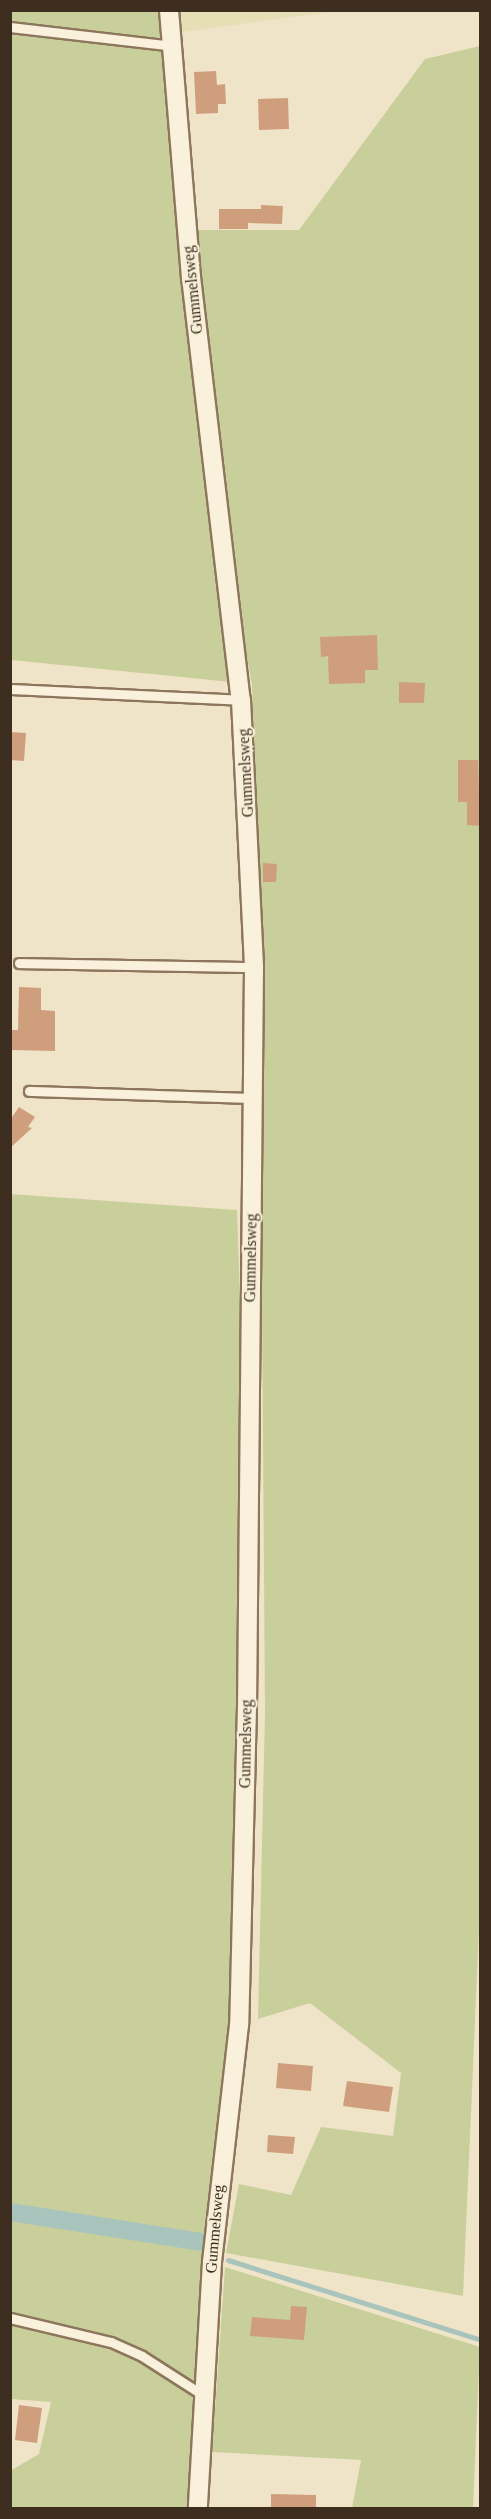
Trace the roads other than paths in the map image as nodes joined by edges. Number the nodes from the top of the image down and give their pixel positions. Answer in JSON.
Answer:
{"nodes":[{"id":1,"x":169,"y":10,"type":"edge"},
{"id":2,"x":10,"y":27,"type":"edge"},
{"id":3,"x":175,"y":46,"type":"junction"},
{"id":4,"x":10,"y":689,"type":"edge"},
{"id":5,"x":241,"y":700,"type":"junction"},
{"id":6,"x":19,"y":963,"type":"dead end"},
{"id":7,"x":254,"y":967,"type":"junction"},
{"id":8,"x":29,"y":1090,"type":"dead end"},
{"id":9,"x":254,"y":1098,"type":"junction"},
{"id":10,"x":10,"y":2318,"type":"edge"},
{"id":11,"x":206,"y":2397,"type":"junction"},
{"id":12,"x":198,"y":2508,"type":"edge"}],
"edges":[{"from":1,"to":3,"type":"street","name":"Gummelsweg"},
{"from":2,"to":3,"type":"lane"},
{"from":3,"to":5,"type":"street","name":"Gummelsweg"},
{"from":4,"to":5,"type":"lane"},
{"from":5,"to":7,"type":"street","name":"Gummelsweg"},
{"from":6,"to":7,"type":"lane"},
{"from":7,"to":9,"type":"street","name":"Gummelsweg"},
{"from":8,"to":9,"type":"lane"},
{"from":9,"to":11,"type":"street","name":"Gummelsweg"},
{"from":10,"to":11,"type":"lane"},
{"from":11,"to":12,"type":"street","name":"Gummelsweg"}]}
